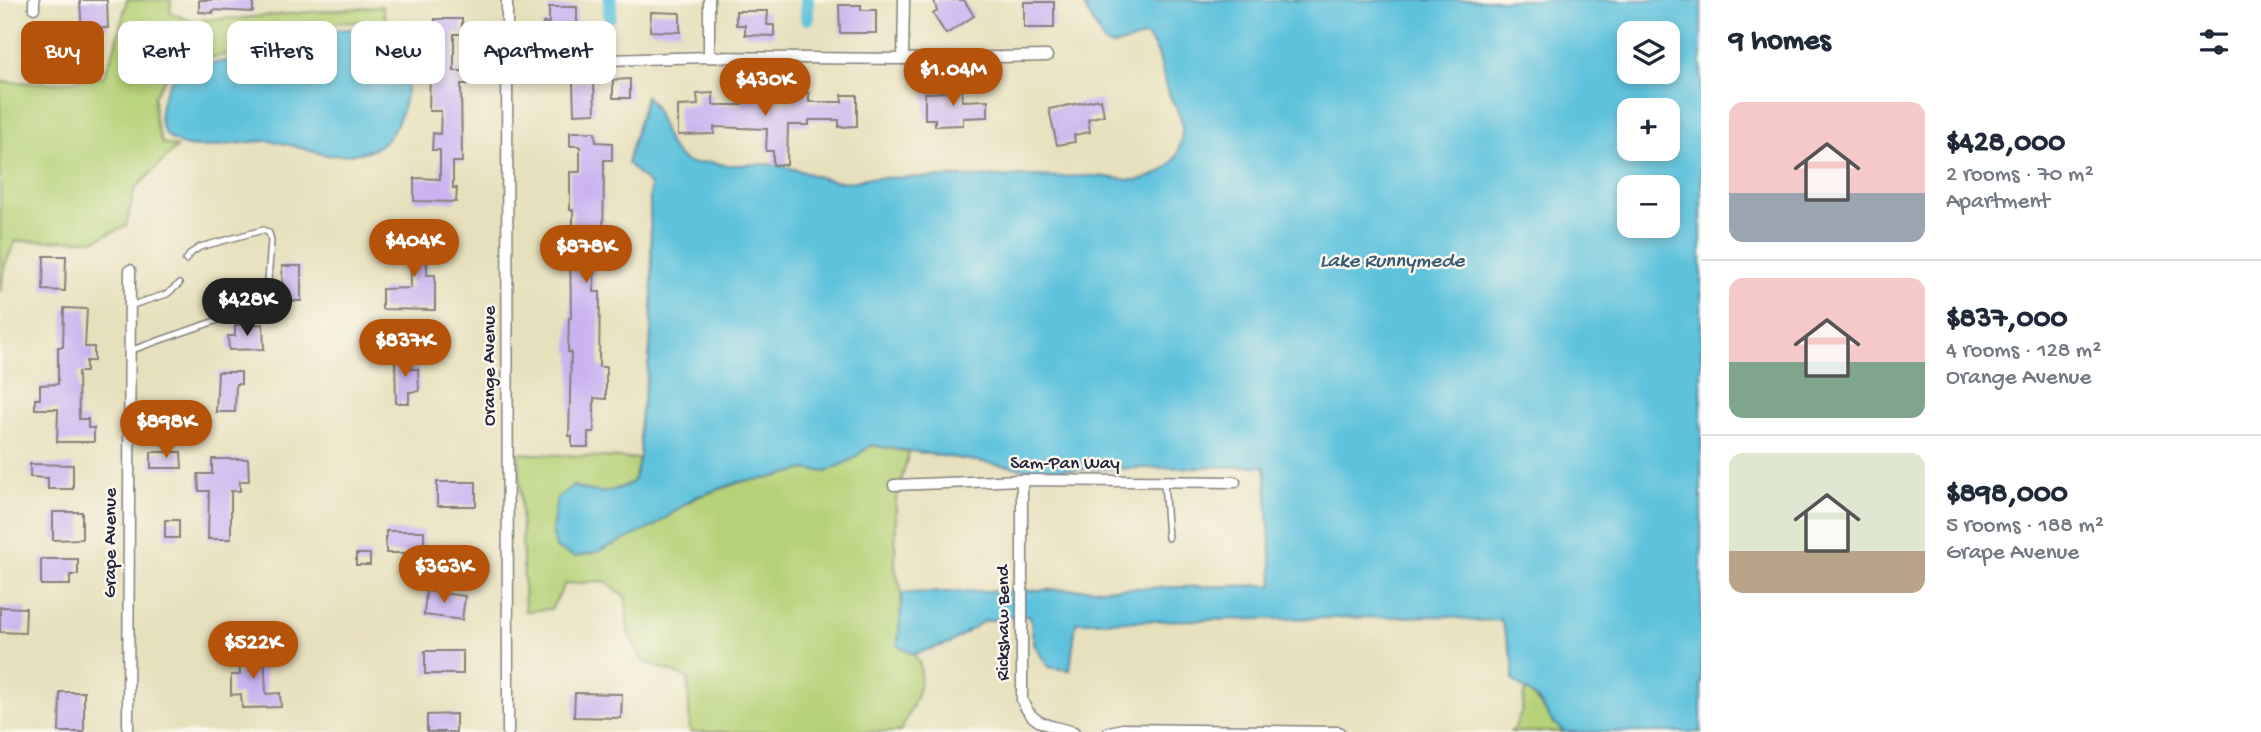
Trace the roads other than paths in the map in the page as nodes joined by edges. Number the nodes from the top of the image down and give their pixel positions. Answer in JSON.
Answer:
{"nodes":[{"id":1,"x":507,"y":0,"type":"edge"},
{"id":2,"x":709,"y":0,"type":"edge"},
{"id":3,"x":904,"y":0,"type":"edge"},
{"id":4,"x":507,"y":21,"type":"edge"},
{"id":5,"x":709,"y":57,"type":"junction"},
{"id":6,"x":1046,"y":57,"type":"dead end"},
{"id":7,"x":903,"y":59,"type":"junction"},
{"id":8,"x":616,"y":60,"type":"edge"},
{"id":9,"x":507,"y":84,"type":"edge"},
{"id":10,"x":186,"y":260,"type":"dead end"},
{"id":11,"x":130,"y":270,"type":"dead end"},
{"id":12,"x":179,"y":284,"type":"dead end"},
{"id":13,"x":130,"y":306,"type":"junction"},
{"id":14,"x":129,"y":351,"type":"junction"},
{"id":15,"x":1022,"y":480,"type":"junction"},
{"id":16,"x":1164,"y":482,"type":"junction"},
{"id":17,"x":1235,"y":482,"type":"dead end"},
{"id":18,"x":894,"y":485,"type":"dead end"},
{"id":19,"x":1168,"y":538,"type":"dead end"},
{"id":20,"x":128,"y":732,"type":"edge"},
{"id":21,"x":508,"y":732,"type":"edge"},
{"id":22,"x":1074,"y":732,"type":"edge"},
{"id":23,"x":1109,"y":732,"type":"edge"},
{"id":24,"x":1339,"y":732,"type":"edge"}],
"edges":[{"from":1,"to":4,"type":"street","name":"Orange Avenue"},
{"from":2,"to":5,"type":"street"},
{"from":3,"to":7,"type":"street"},
{"from":5,"to":7,"type":"street"},
{"from":5,"to":8,"type":"street"},
{"from":6,"to":7,"type":"street"},
{"from":9,"to":21,"type":"street","name":"Orange Avenue"},
{"from":10,"to":14,"type":"lane"},
{"from":11,"to":13,"type":"street","name":"Grape Avenue"},
{"from":12,"to":13,"type":"lane"},
{"from":13,"to":14,"type":"street","name":"Grape Avenue"},
{"from":14,"to":20,"type":"street","name":"Grape Avenue"},
{"from":15,"to":16,"type":"street","name":"Sam-Pan Way"},
{"from":15,"to":18,"type":"street","name":"Sam-Pan Way"},
{"from":15,"to":22,"type":"street","name":"Rickshaw Bend"},
{"from":16,"to":17,"type":"street","name":"Sam-Pan Way"},
{"from":16,"to":19,"type":"lane"},
{"from":23,"to":24,"type":"street"}]}
